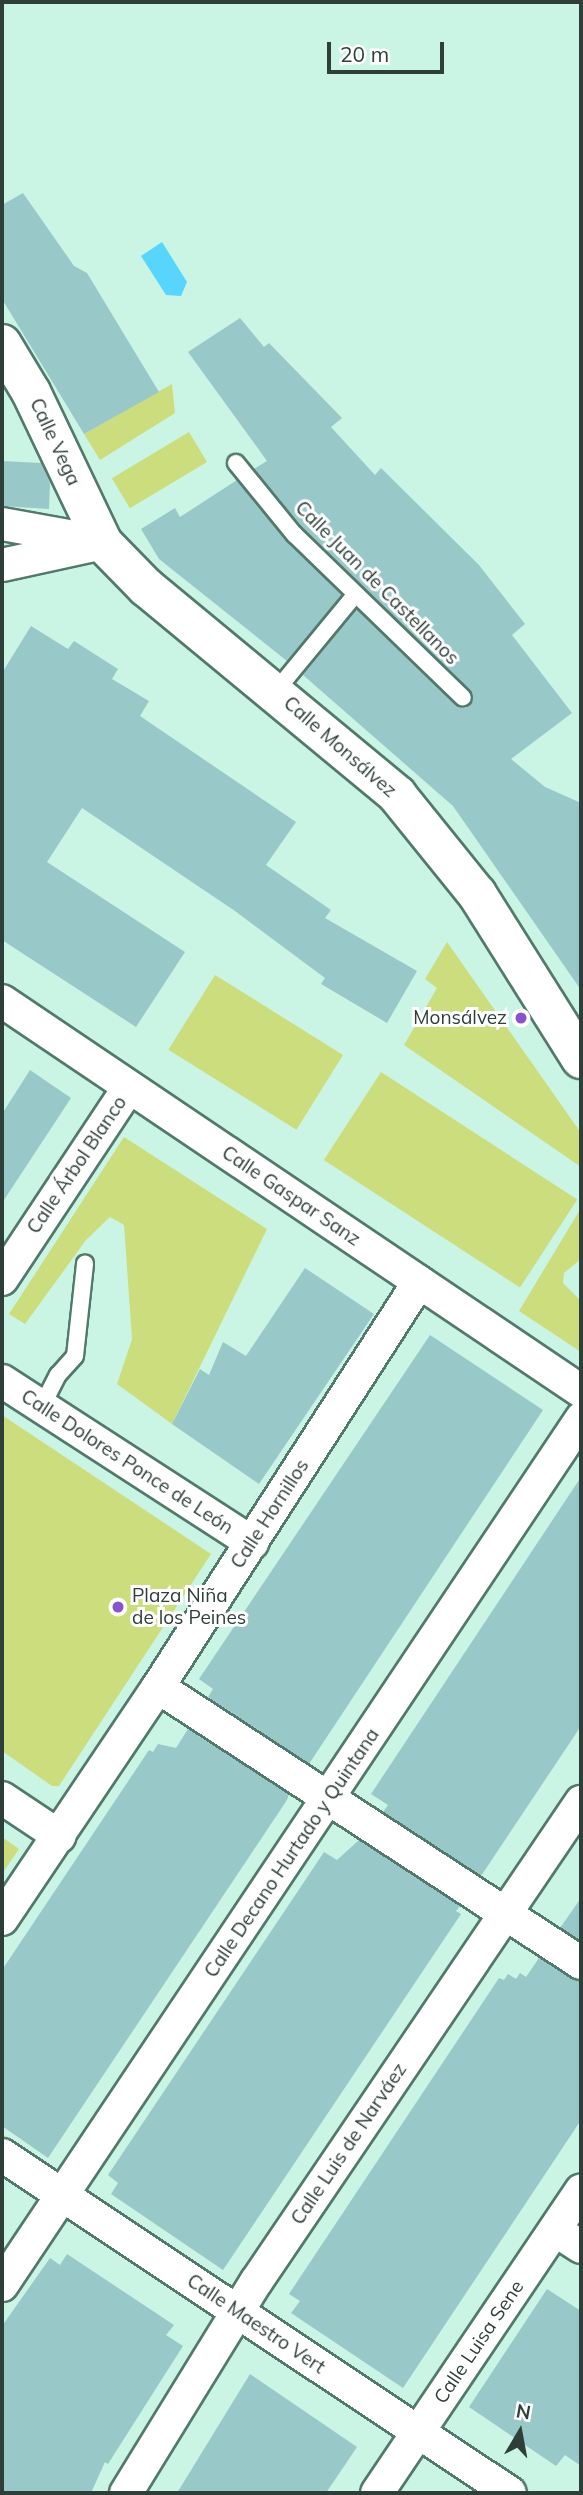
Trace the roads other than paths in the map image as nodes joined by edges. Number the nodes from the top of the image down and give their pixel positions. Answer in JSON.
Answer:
{"nodes":[{"id":1,"x":2,"y":344,"type":"edge"},
{"id":2,"x":17,"y":390,"type":"edge"},
{"id":3,"x":236,"y":463,"type":"dead end"},
{"id":4,"x":2,"y":524,"type":"edge"},
{"id":5,"x":103,"y":543,"type":"junction"},
{"id":6,"x":2,"y":565,"type":"edge"},
{"id":7,"x":355,"y":595,"type":"junction"},
{"id":8,"x":275,"y":692,"type":"junction"},
{"id":9,"x":463,"y":698,"type":"dead end"},
{"id":10,"x":2,"y":1001,"type":"edge"},
{"id":11,"x":581,"y":1059,"type":"edge"},
{"id":12,"x":129,"y":1087,"type":"junction"},
{"id":13,"x":85,"y":1264,"type":"dead end"},
{"id":14,"x":2,"y":1279,"type":"edge"},
{"id":15,"x":419,"y":1282,"type":"junction"},
{"id":16,"x":2,"y":1381,"type":"edge"},
{"id":17,"x":581,"y":1391,"type":"edge"},
{"id":18,"x":42,"y":1406,"type":"junction"},
{"id":19,"x":581,"y":1419,"type":"edge"},
{"id":20,"x":251,"y":1543,"type":"junction"},
{"id":21,"x":158,"y":1687,"type":"junction"},
{"id":22,"x":2,"y":1798,"type":"edge"},
{"id":23,"x":329,"y":1798,"type":"junction"},
{"id":24,"x":581,"y":1801,"type":"edge"},
{"id":25,"x":59,"y":1836,"type":"junction"},
{"id":26,"x":506,"y":1913,"type":"junction"},
{"id":27,"x":2,"y":1919,"type":"edge"},
{"id":28,"x":581,"y":1963,"type":"edge"},
{"id":29,"x":2,"y":2155,"type":"edge"},
{"id":30,"x":581,"y":2190,"type":"edge"},
{"id":31,"x":63,"y":2196,"type":"junction"},
{"id":32,"x":555,"y":2230,"type":"junction"},
{"id":33,"x":581,"y":2247,"type":"edge"},
{"id":34,"x":2,"y":2285,"type":"edge"},
{"id":35,"x":237,"y":2311,"type":"junction"},
{"id":36,"x":418,"y":2432,"type":"junction"},
{"id":37,"x":126,"y":2493,"type":"edge"},
{"id":38,"x":377,"y":2493,"type":"edge"},
{"id":39,"x":510,"y":2493,"type":"edge"}],
"edges":[{"from":1,"to":2,"type":"street","name":"Calle Vega"},
{"from":2,"to":5,"type":"street","name":"Calle Vega"},
{"from":3,"to":7,"type":"lane","name":"Calle Juan de Castellanos"},
{"from":4,"to":5,"type":"street"},
{"from":5,"to":6,"type":"street"},
{"from":5,"to":8,"type":"street","name":"Calle Monsálvez"},
{"from":7,"to":8,"type":"lane"},
{"from":7,"to":9,"type":"lane","name":"Calle Juan de Castellanos"},
{"from":8,"to":11,"type":"street","name":"Calle Monsálvez"},
{"from":10,"to":12,"type":"street","name":"Calle Gaspar Sanz"},
{"from":12,"to":14,"type":"street","name":"Calle Árbol Blanco"},
{"from":12,"to":15,"type":"street","name":"Calle Gaspar Sanz"},
{"from":13,"to":18,"type":"lane"},
{"from":15,"to":17,"type":"street","name":"Calle Gaspar Sanz"},
{"from":15,"to":20,"type":"street","name":"Calle Hornillos"},
{"from":16,"to":18,"type":"street","name":"Calle Dolores Ponce de León"},
{"from":18,"to":20,"type":"street","name":"Calle Dolores Ponce de León"},
{"from":19,"to":23,"type":"street","name":"Calle Decano Hurtado y Quintana"},
{"from":20,"to":21,"type":"street","name":"Calle Hornillos"},
{"from":21,"to":23,"type":"street"},
{"from":21,"to":25,"type":"street","name":"Calle Hornillos"},
{"from":22,"to":25,"type":"street"},
{"from":23,"to":26,"type":"street"},
{"from":23,"to":31,"type":"street","name":"Calle Decano Hurtado y Quintana"},
{"from":24,"to":26,"type":"street","name":"Calle Luis de Narváez"},
{"from":25,"to":27,"type":"street","name":"Calle Hornillos"},
{"from":26,"to":28,"type":"street"},
{"from":26,"to":35,"type":"street","name":"Calle Luis de Narváez"},
{"from":29,"to":31,"type":"street","name":"Calle Maestro Vert"},
{"from":30,"to":32,"type":"street","name":"Calle Luisa Sene"},
{"from":31,"to":34,"type":"street","name":"Calle Decano Hurtado y Quintana"},
{"from":31,"to":35,"type":"street","name":"Calle Maestro Vert"},
{"from":32,"to":33,"type":"street"},
{"from":32,"to":36,"type":"street","name":"Calle Luisa Sene"},
{"from":35,"to":36,"type":"street","name":"Calle Maestro Vert"},
{"from":35,"to":37,"type":"street","name":"Calle Luis de Narváez"},
{"from":36,"to":38,"type":"street","name":"Calle Luisa Sene"},
{"from":36,"to":39,"type":"street","name":"Calle Maestro Vert"}]}
